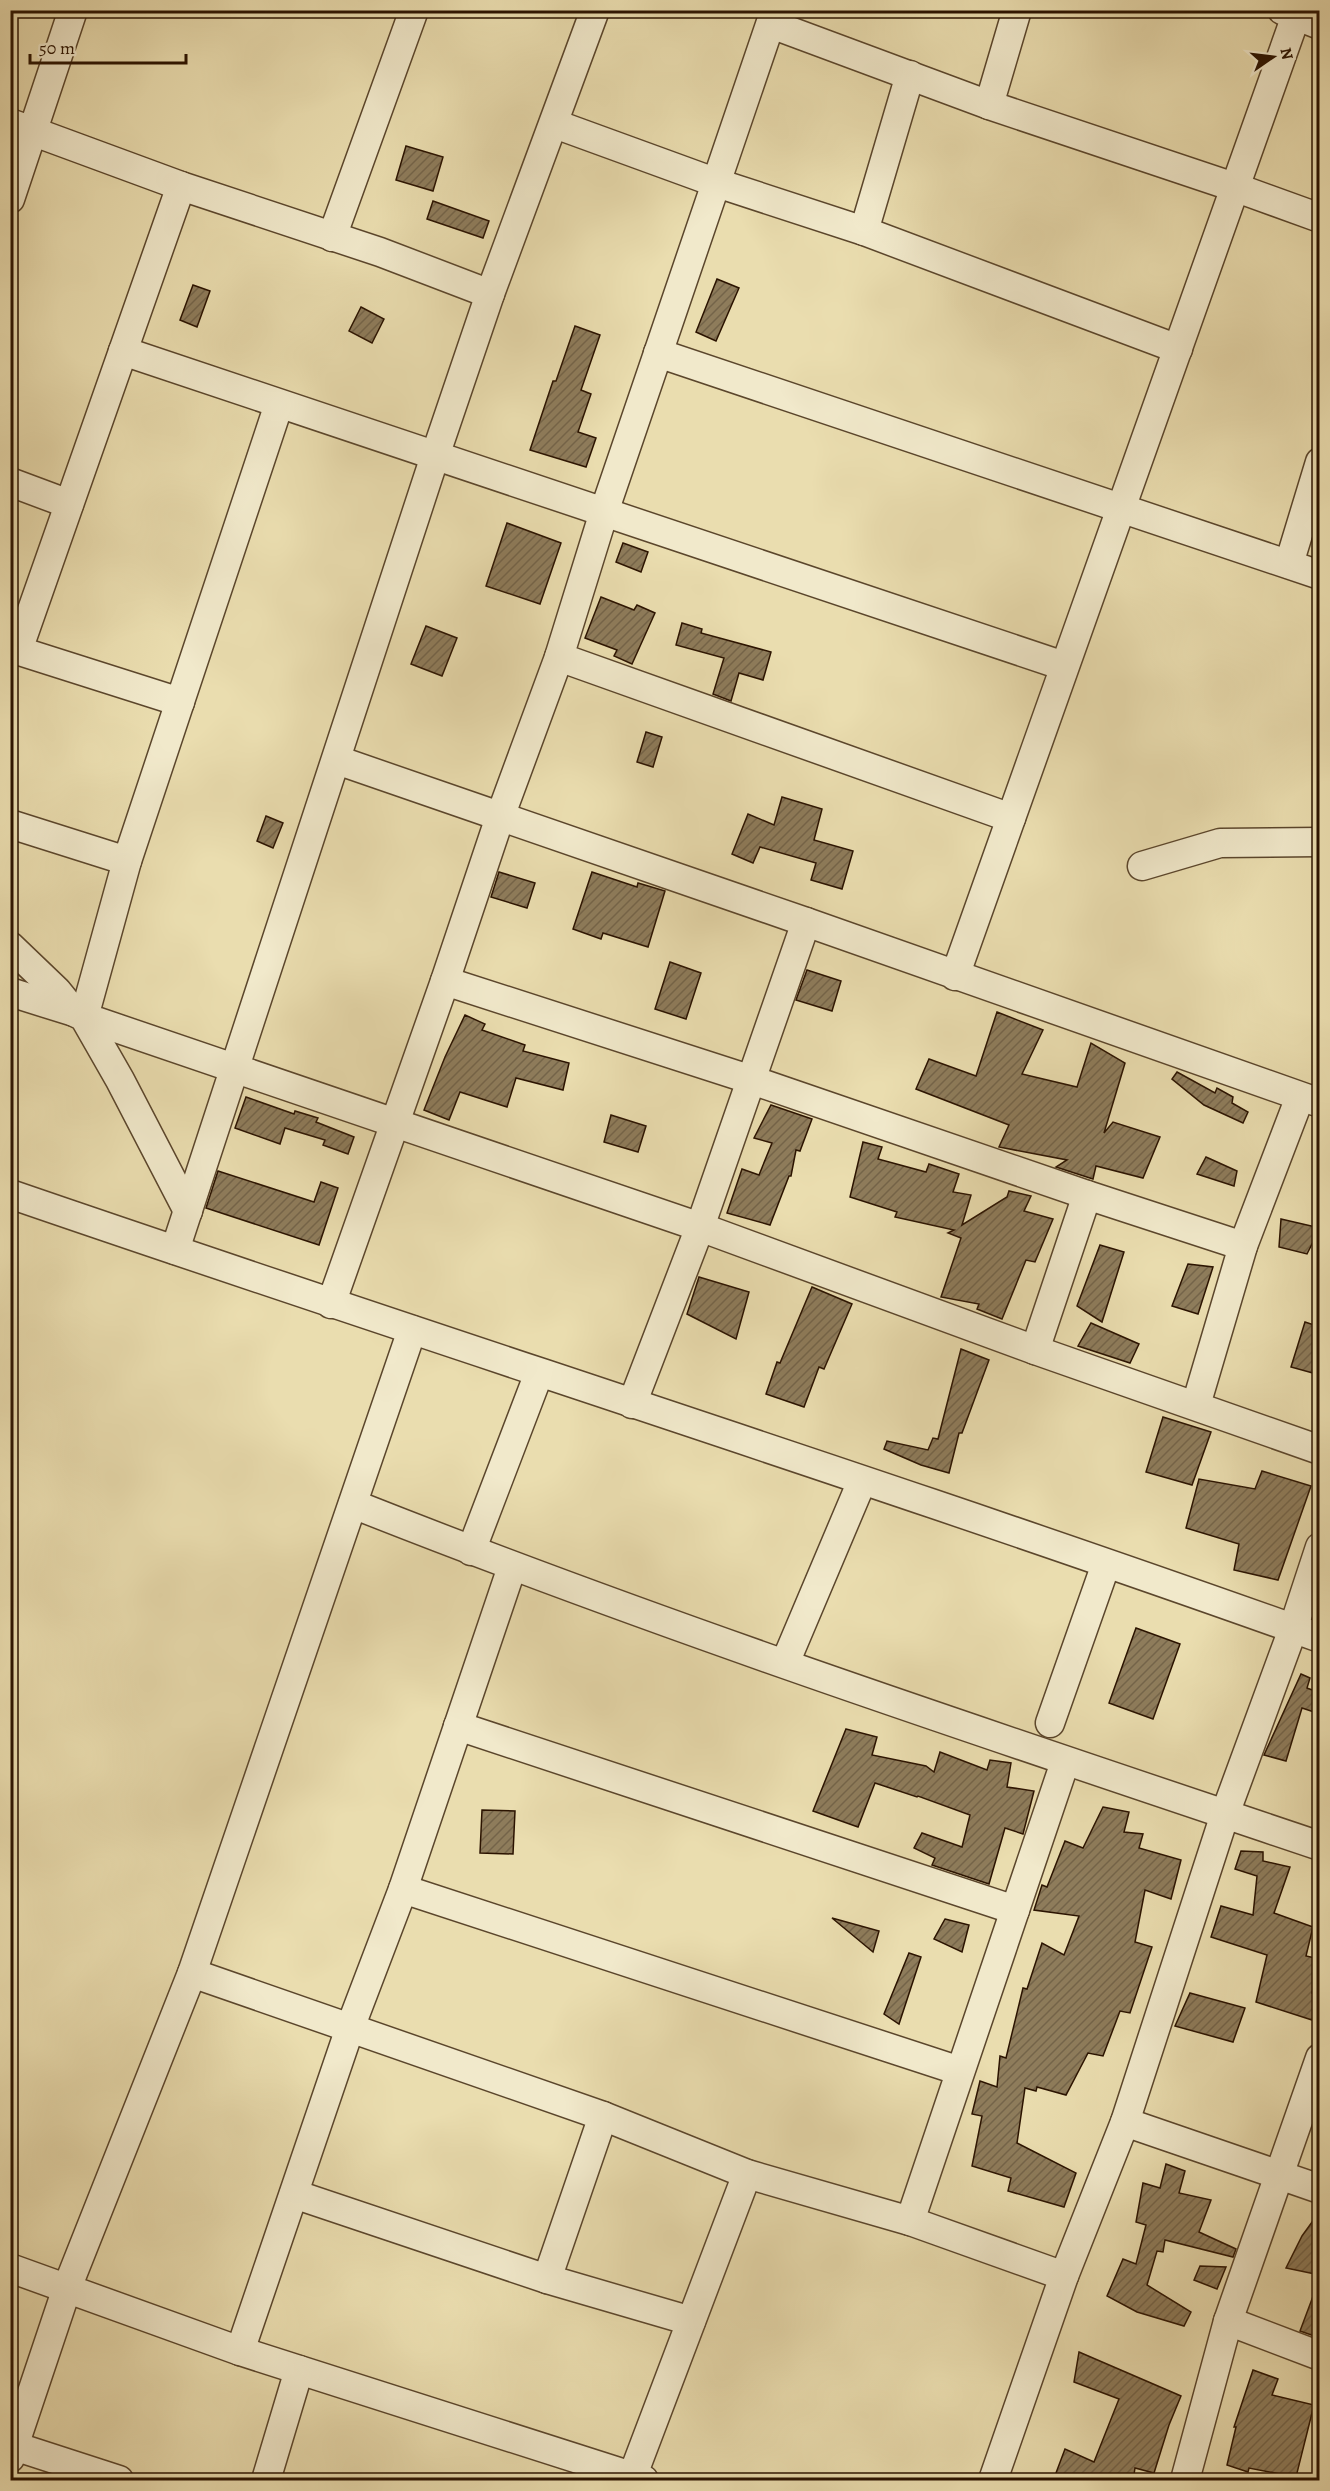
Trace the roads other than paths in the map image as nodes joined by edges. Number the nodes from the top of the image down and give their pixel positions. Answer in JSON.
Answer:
{"nodes":[{"id":1,"x":73,"y":10,"type":"edge"},
{"id":2,"x":414,"y":10,"type":"edge"},
{"id":3,"x":595,"y":10,"type":"edge"},
{"id":4,"x":1017,"y":10,"type":"edge"},
{"id":5,"x":1299,"y":15,"type":"edge"},
{"id":6,"x":773,"y":17,"type":"edge"},
{"id":7,"x":910,"y":75,"type":"junction"},
{"id":8,"x":989,"y":105,"type":"junction"},
{"id":9,"x":555,"y":124,"type":"junction"},
{"id":10,"x":22,"y":127,"type":"edge"},
{"id":11,"x":717,"y":183,"type":"junction"},
{"id":12,"x":181,"y":186,"type":"junction"},
{"id":13,"x":1237,"y":188,"type":"junction"},
{"id":14,"x":10,"y":199,"type":"edge"},
{"id":15,"x":1320,"y":218,"type":"edge"},
{"id":16,"x":864,"y":231,"type":"junction"},
{"id":17,"x":332,"y":237,"type":"junction"},
{"id":18,"x":490,"y":294,"type":"junction"},
{"id":19,"x":1178,"y":349,"type":"junction"},
{"id":20,"x":123,"y":351,"type":"junction"},
{"id":21,"x":658,"y":353,"type":"junction"},
{"id":22,"x":279,"y":404,"type":"junction"},
{"id":23,"x":435,"y":456,"type":"junction"},
{"id":24,"x":1320,"y":462,"type":"edge"},
{"id":25,"x":10,"y":482,"type":"edge"},
{"id":26,"x":69,"y":504,"type":"junction"},
{"id":27,"x":1121,"y":508,"type":"junction"},
{"id":28,"x":604,"y":512,"type":"junction"},
{"id":29,"x":1289,"y":564,"type":"junction"},
{"id":30,"x":1320,"y":575,"type":"edge"},
{"id":31,"x":14,"y":649,"type":"edge"},
{"id":32,"x":559,"y":657,"type":"junction"},
{"id":33,"x":1064,"y":666,"type":"junction"},
{"id":34,"x":180,"y":702,"type":"junction"},
{"id":35,"x":337,"y":760,"type":"junction"},
{"id":36,"x":500,"y":817,"type":"junction"},
{"id":37,"x":1011,"y":818,"type":"junction"},
{"id":38,"x":10,"y":824,"type":"edge"},
{"id":39,"x":1320,"y":842,"type":"edge"},
{"id":40,"x":127,"y":861,"type":"junction"},
{"id":41,"x":1142,"y":866,"type":"dead end"},
{"id":42,"x":806,"y":922,"type":"junction"},
{"id":43,"x":10,"y":946,"type":"edge"},
{"id":44,"x":955,"y":976,"type":"junction"},
{"id":45,"x":445,"y":981,"type":"junction"},
{"id":46,"x":10,"y":992,"type":"edge"},
{"id":47,"x":79,"y":1014,"type":"junction"},
{"id":48,"x":235,"y":1069,"type":"junction"},
{"id":49,"x":752,"y":1080,"type":"junction"},
{"id":50,"x":1310,"y":1100,"type":"edge"},
{"id":51,"x":396,"y":1122,"type":"junction"},
{"id":52,"x":10,"y":1194,"type":"edge"},
{"id":53,"x":1087,"y":1195,"type":"junction"},
{"id":54,"x":188,"y":1211,"type":"junction"},
{"id":55,"x":700,"y":1227,"type":"junction"},
{"id":56,"x":1243,"y":1246,"type":"junction"},
{"id":57,"x":175,"y":1251,"type":"junction"},
{"id":58,"x":331,"y":1304,"type":"junction"},
{"id":59,"x":412,"y":1330,"type":"junction"},
{"id":60,"x":1035,"y":1350,"type":"junction"},
{"id":61,"x":539,"y":1372,"type":"junction"},
{"id":62,"x":632,"y":1404,"type":"junction"},
{"id":63,"x":1196,"y":1406,"type":"junction"},
{"id":64,"x":1320,"y":1450,"type":"edge"},
{"id":65,"x":862,"y":1480,"type":"junction"},
{"id":66,"x":353,"y":1504,"type":"junction"},
{"id":67,"x":1320,"y":1547,"type":"edge"},
{"id":68,"x":471,"y":1551,"type":"junction"},
{"id":69,"x":1106,"y":1564,"type":"junction"},
{"id":70,"x":513,"y":1567,"type":"junction"},
{"id":71,"x":1306,"y":1633,"type":"edge"},
{"id":72,"x":785,"y":1663,"type":"junction"},
{"id":73,"x":1050,"y":1723,"type":"dead end"},
{"id":74,"x":459,"y":1726,"type":"junction"},
{"id":75,"x":1065,"y":1762,"type":"junction"},
{"id":76,"x":1225,"y":1814,"type":"junction"},
{"id":77,"x":1320,"y":1846,"type":"edge"},
{"id":78,"x":403,"y":1889,"type":"junction"},
{"id":79,"x":1014,"y":1910,"type":"junction"},
{"id":80,"x":192,"y":1973,"type":"junction"},
{"id":81,"x":350,"y":2028,"type":"junction"},
{"id":82,"x":1320,"y":2058,"type":"edge"},
{"id":83,"x":960,"y":2071,"type":"junction"},
{"id":84,"x":603,"y":2116,"type":"junction"},
{"id":85,"x":1125,"y":2122,"type":"junction"},
{"id":86,"x":747,"y":2174,"type":"junction"},
{"id":87,"x":1279,"y":2175,"type":"junction"},
{"id":88,"x":1320,"y":2189,"type":"edge"},
{"id":89,"x":294,"y":2194,"type":"junction"},
{"id":90,"x":910,"y":2221,"type":"junction"},
{"id":91,"x":10,"y":2268,"type":"edge"},
{"id":92,"x":1064,"y":2276,"type":"junction"},
{"id":93,"x":547,"y":2279,"type":"junction"},
{"id":94,"x":68,"y":2288,"type":"junction"},
{"id":95,"x":691,"y":2320,"type":"junction"},
{"id":96,"x":1228,"y":2321,"type":"junction"},
{"id":97,"x":240,"y":2351,"type":"junction"},
{"id":98,"x":1320,"y":2356,"type":"edge"},
{"id":99,"x":298,"y":2370,"type":"junction"},
{"id":100,"x":12,"y":2452,"type":"edge"},
{"id":101,"x":635,"y":2479,"type":"edge"},
{"id":102,"x":120,"y":2481,"type":"edge"},
{"id":103,"x":266,"y":2481,"type":"edge"},
{"id":104,"x":993,"y":2481,"type":"edge"},
{"id":105,"x":1185,"y":2481,"type":"edge"}],
"edges":[{"from":1,"to":10,"type":"street"},
{"from":2,"to":17,"type":"street"},
{"from":3,"to":9,"type":"street"},
{"from":4,"to":8,"type":"street"},
{"from":5,"to":13,"type":"street"},
{"from":6,"to":7,"type":"street"},
{"from":6,"to":11,"type":"street"},
{"from":7,"to":8,"type":"street"},
{"from":7,"to":16,"type":"street"},
{"from":8,"to":13,"type":"street"},
{"from":9,"to":11,"type":"street"},
{"from":9,"to":18,"type":"street"},
{"from":10,"to":12,"type":"street"},
{"from":10,"to":14,"type":"street"},
{"from":11,"to":16,"type":"street"},
{"from":11,"to":21,"type":"street"},
{"from":12,"to":17,"type":"street"},
{"from":12,"to":20,"type":"street"},
{"from":13,"to":15,"type":"street"},
{"from":13,"to":19,"type":"street"},
{"from":16,"to":19,"type":"street"},
{"from":17,"to":18,"type":"street"},
{"from":18,"to":23,"type":"street"},
{"from":19,"to":27,"type":"street"},
{"from":20,"to":22,"type":"street"},
{"from":20,"to":26,"type":"street"},
{"from":21,"to":27,"type":"street"},
{"from":21,"to":28,"type":"street"},
{"from":22,"to":23,"type":"street"},
{"from":22,"to":34,"type":"street"},
{"from":23,"to":28,"type":"street"},
{"from":23,"to":35,"type":"street"},
{"from":24,"to":29,"type":"street"},
{"from":25,"to":26,"type":"street"},
{"from":26,"to":31,"type":"street"},
{"from":27,"to":29,"type":"street"},
{"from":27,"to":33,"type":"street"},
{"from":28,"to":32,"type":"street"},
{"from":28,"to":33,"type":"street"},
{"from":29,"to":30,"type":"street"},
{"from":31,"to":34,"type":"street"},
{"from":32,"to":36,"type":"street"},
{"from":32,"to":37,"type":"street"},
{"from":33,"to":37,"type":"street"},
{"from":34,"to":40,"type":"street"},
{"from":35,"to":36,"type":"street"},
{"from":35,"to":48,"type":"street"},
{"from":36,"to":42,"type":"street"},
{"from":36,"to":45,"type":"street"},
{"from":37,"to":44,"type":"street"},
{"from":38,"to":40,"type":"street"},
{"from":39,"to":41,"type":"street"},
{"from":40,"to":47,"type":"street"},
{"from":42,"to":44,"type":"street"},
{"from":42,"to":49,"type":"street"},
{"from":43,"to":47,"type":"street"},
{"from":44,"to":50,"type":"street"},
{"from":45,"to":49,"type":"street"},
{"from":45,"to":51,"type":"street"},
{"from":46,"to":47,"type":"street"},
{"from":47,"to":48,"type":"street"},
{"from":47,"to":54,"type":"street"},
{"from":48,"to":51,"type":"street"},
{"from":48,"to":54,"type":"street"},
{"from":49,"to":53,"type":"street"},
{"from":49,"to":55,"type":"street"},
{"from":50,"to":56,"type":"street"},
{"from":51,"to":55,"type":"street"},
{"from":51,"to":58,"type":"street"},
{"from":52,"to":57,"type":"street"},
{"from":53,"to":56,"type":"street"},
{"from":53,"to":60,"type":"street"},
{"from":54,"to":57,"type":"street"},
{"from":55,"to":60,"type":"street"},
{"from":55,"to":62,"type":"street"},
{"from":56,"to":63,"type":"street"},
{"from":57,"to":58,"type":"street"},
{"from":58,"to":59,"type":"street"},
{"from":59,"to":61,"type":"street"},
{"from":59,"to":66,"type":"street"},
{"from":60,"to":63,"type":"street"},
{"from":61,"to":62,"type":"street"},
{"from":61,"to":68,"type":"street"},
{"from":62,"to":65,"type":"street"},
{"from":63,"to":64,"type":"street"},
{"from":65,"to":69,"type":"street"},
{"from":65,"to":72,"type":"street"},
{"from":66,"to":68,"type":"street"},
{"from":66,"to":80,"type":"street"},
{"from":67,"to":71,"type":"street"},
{"from":68,"to":70,"type":"street"},
{"from":69,"to":71,"type":"street"},
{"from":69,"to":73,"type":"street"},
{"from":70,"to":72,"type":"street"},
{"from":70,"to":74,"type":"street"},
{"from":71,"to":76,"type":"street"},
{"from":72,"to":75,"type":"street"},
{"from":74,"to":78,"type":"street"},
{"from":74,"to":79,"type":"street"},
{"from":75,"to":76,"type":"street"},
{"from":75,"to":79,"type":"street"},
{"from":76,"to":77,"type":"street"},
{"from":76,"to":85,"type":"street"},
{"from":78,"to":81,"type":"street"},
{"from":78,"to":83,"type":"street"},
{"from":79,"to":83,"type":"street"},
{"from":80,"to":81,"type":"street"},
{"from":80,"to":94,"type":"street"},
{"from":81,"to":84,"type":"street"},
{"from":81,"to":89,"type":"street"},
{"from":82,"to":87,"type":"street"},
{"from":83,"to":90,"type":"street"},
{"from":84,"to":86,"type":"street"},
{"from":84,"to":93,"type":"street"},
{"from":85,"to":87,"type":"street"},
{"from":85,"to":92,"type":"street"},
{"from":86,"to":90,"type":"street"},
{"from":86,"to":95,"type":"street"},
{"from":87,"to":88,"type":"street"},
{"from":87,"to":96,"type":"street"},
{"from":89,"to":93,"type":"street"},
{"from":89,"to":97,"type":"street"},
{"from":90,"to":92,"type":"street"},
{"from":91,"to":94,"type":"street"},
{"from":92,"to":104,"type":"street"},
{"from":93,"to":95,"type":"street"},
{"from":94,"to":97,"type":"street"},
{"from":94,"to":100,"type":"street"},
{"from":95,"to":101,"type":"street"},
{"from":96,"to":98,"type":"street"},
{"from":96,"to":105,"type":"street"},
{"from":97,"to":99,"type":"street"},
{"from":99,"to":101,"type":"street"},
{"from":99,"to":103,"type":"street"},
{"from":100,"to":102,"type":"street"}]}
